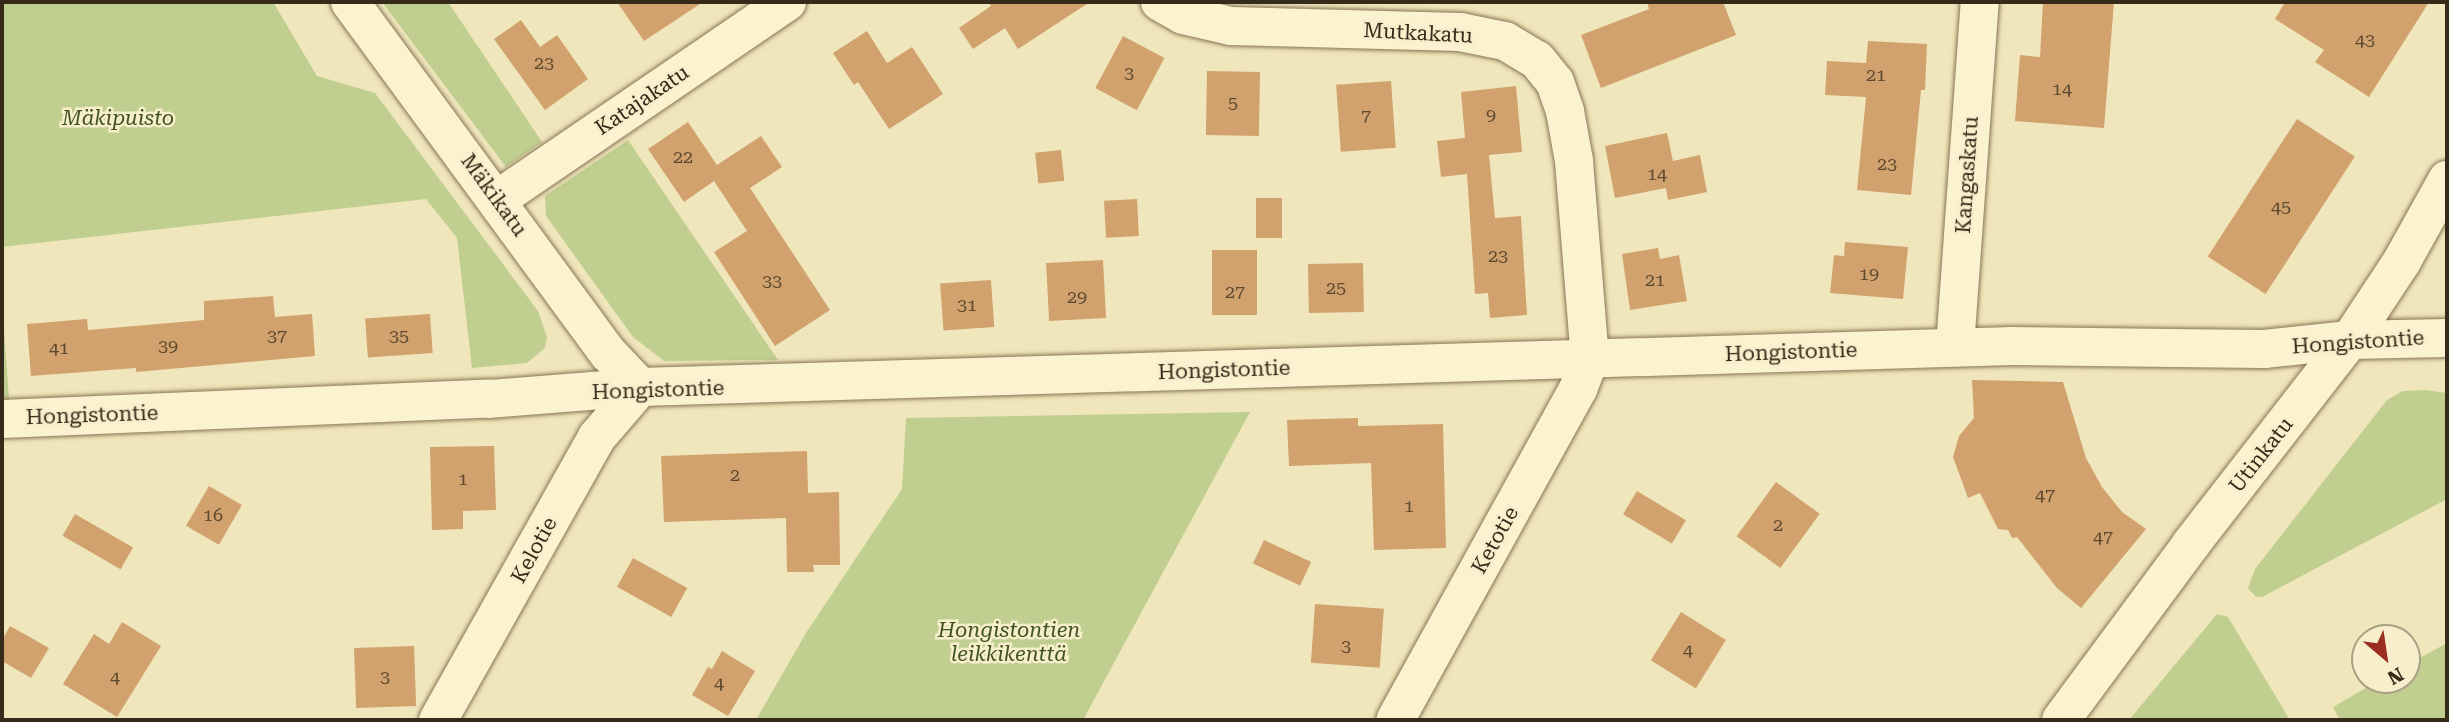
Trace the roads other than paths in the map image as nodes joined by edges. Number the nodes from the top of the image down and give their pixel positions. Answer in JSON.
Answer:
{"nodes":[{"id":1,"x":350,"y":2,"type":"edge"},
{"id":2,"x":787,"y":2,"type":"edge"},
{"id":3,"x":1160,"y":2,"type":"edge"},
{"id":4,"x":1980,"y":2,"type":"edge"},
{"id":5,"x":2447,"y":180,"type":"edge"},
{"id":6,"x":498,"y":199,"type":"junction"},
{"id":7,"x":2447,"y":338,"type":"edge"},
{"id":8,"x":2350,"y":340,"type":"junction"},
{"id":9,"x":1955,"y":347,"type":"junction"},
{"id":10,"x":1590,"y":358,"type":"junction"},
{"id":11,"x":640,"y":387,"type":"junction"},
{"id":12,"x":2,"y":419,"type":"edge"},
{"id":13,"x":438,"y":720,"type":"edge"},
{"id":14,"x":1395,"y":720,"type":"edge"},
{"id":15,"x":2061,"y":720,"type":"edge"}],
"edges":[{"from":1,"to":6,"type":"street","name":"Mäkikatu"},
{"from":2,"to":6,"type":"street","name":"Katajakatu"},
{"from":3,"to":10,"type":"street","name":"Mutkakatu"},
{"from":4,"to":9,"type":"street","name":"Kangaskatu"},
{"from":5,"to":8,"type":"street","name":"Utinkatu"},
{"from":6,"to":11,"type":"street","name":"Mäkikatu"},
{"from":7,"to":8,"type":"street","name":"Hongistontie"},
{"from":8,"to":9,"type":"street","name":"Hongistontie"},
{"from":8,"to":15,"type":"street","name":"Utinkatu"},
{"from":9,"to":10,"type":"street","name":"Hongistontie"},
{"from":10,"to":11,"type":"street","name":"Hongistontie"},
{"from":10,"to":14,"type":"street","name":"Ketotie"},
{"from":11,"to":12,"type":"street","name":"Hongistontie"},
{"from":11,"to":13,"type":"street","name":"Kelotie"}]}
